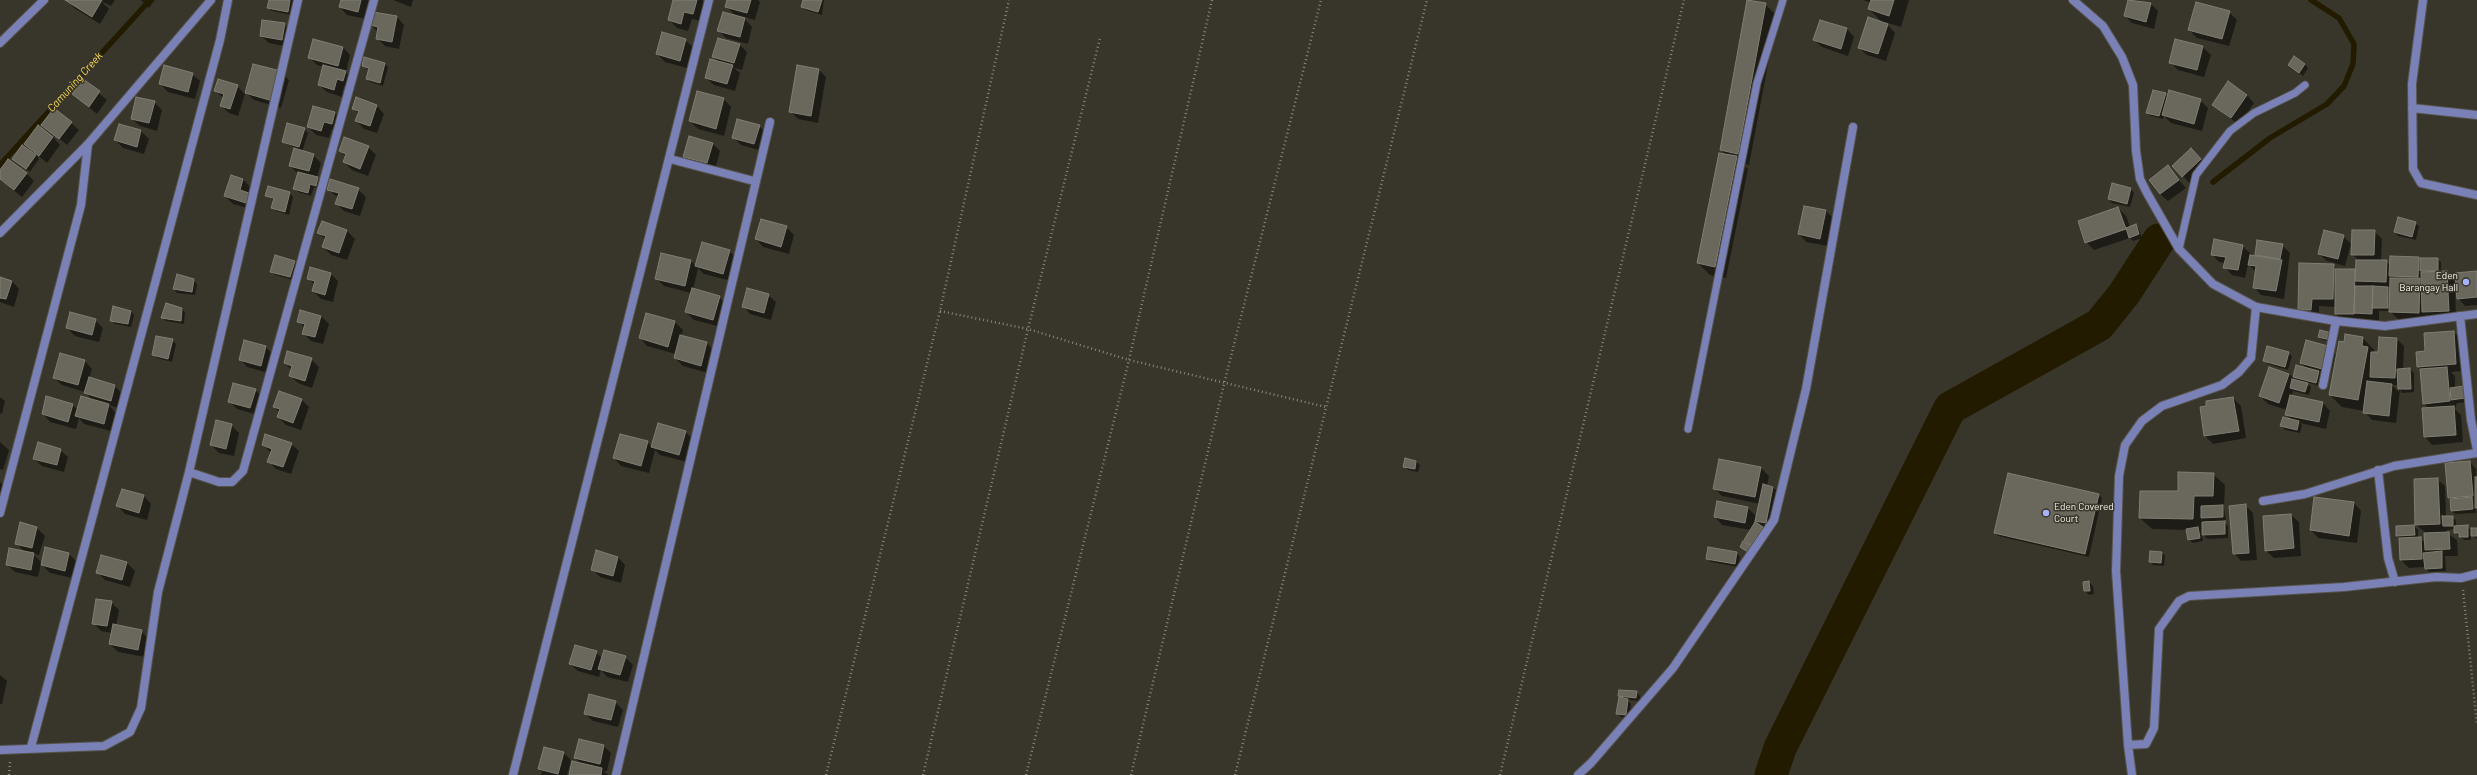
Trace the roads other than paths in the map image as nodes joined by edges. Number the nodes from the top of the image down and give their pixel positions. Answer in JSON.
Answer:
{"nodes":[{"id":1,"x":44,"y":0,"type":"edge"},
{"id":2,"x":211,"y":0,"type":"edge"},
{"id":3,"x":228,"y":0,"type":"edge"},
{"id":4,"x":298,"y":0,"type":"edge"},
{"id":5,"x":374,"y":0,"type":"edge"},
{"id":6,"x":710,"y":0,"type":"edge"},
{"id":7,"x":1784,"y":0,"type":"edge"},
{"id":8,"x":2073,"y":0,"type":"edge"},
{"id":9,"x":2423,"y":0,"type":"edge"},
{"id":10,"x":0,"y":43,"type":"edge"},
{"id":11,"x":2305,"y":85,"type":"dead end"},
{"id":12,"x":2412,"y":108,"type":"junction"},
{"id":13,"x":2477,"y":116,"type":"edge"},
{"id":14,"x":770,"y":122,"type":"dead end"},
{"id":15,"x":1853,"y":128,"type":"dead end"},
{"id":16,"x":88,"y":144,"type":"junction"},
{"id":17,"x":670,"y":159,"type":"junction"},
{"id":18,"x":754,"y":181,"type":"junction"},
{"id":19,"x":2477,"y":195,"type":"edge"},
{"id":20,"x":0,"y":233,"type":"edge"},
{"id":21,"x":2179,"y":249,"type":"junction"},
{"id":22,"x":2256,"y":307,"type":"junction"},
{"id":23,"x":2477,"y":314,"type":"edge"},
{"id":24,"x":2460,"y":316,"type":"junction"},
{"id":25,"x":2336,"y":321,"type":"junction"},
{"id":26,"x":2323,"y":384,"type":"dead end"},
{"id":27,"x":1688,"y":429,"type":"dead end"},
{"id":28,"x":2477,"y":451,"type":"edge"},
{"id":29,"x":2378,"y":470,"type":"junction"},
{"id":30,"x":189,"y":472,"type":"junction"},
{"id":31,"x":2263,"y":501,"type":"dead end"},
{"id":32,"x":0,"y":513,"type":"edge"},
{"id":33,"x":2477,"y":574,"type":"edge"},
{"id":34,"x":2395,"y":582,"type":"junction"},
{"id":35,"x":2128,"y":746,"type":"junction"},
{"id":36,"x":32,"y":747,"type":"junction"},
{"id":37,"x":0,"y":750,"type":"edge"},
{"id":38,"x":513,"y":775,"type":"edge"},
{"id":39,"x":616,"y":775,"type":"edge"},
{"id":40,"x":1578,"y":775,"type":"edge"},
{"id":41,"x":2132,"y":775,"type":"edge"}],
"edges":[{"from":1,"to":10,"type":"street"},
{"from":2,"to":16,"type":"street"},
{"from":3,"to":36,"type":"street"},
{"from":4,"to":30,"type":"street"},
{"from":5,"to":30,"type":"street"},
{"from":6,"to":17,"type":"street"},
{"from":7,"to":27,"type":"lane"},
{"from":8,"to":21,"type":"street"},
{"from":9,"to":12,"type":"street"},
{"from":11,"to":21,"type":"lane"},
{"from":12,"to":13,"type":"street"},
{"from":12,"to":19,"type":"street"},
{"from":14,"to":18,"type":"street"},
{"from":15,"to":40,"type":"street"},
{"from":16,"to":20,"type":"street"},
{"from":16,"to":32,"type":"street"},
{"from":17,"to":18,"type":"street"},
{"from":17,"to":38,"type":"street"},
{"from":18,"to":39,"type":"street"},
{"from":21,"to":22,"type":"street"},
{"from":22,"to":25,"type":"street"},
{"from":22,"to":35,"type":"street"},
{"from":23,"to":24,"type":"street"},
{"from":24,"to":25,"type":"street"},
{"from":24,"to":28,"type":"street"},
{"from":25,"to":26,"type":"street"},
{"from":28,"to":29,"type":"street"},
{"from":29,"to":31,"type":"street"},
{"from":29,"to":34,"type":"street"},
{"from":30,"to":36,"type":"street"},
{"from":33,"to":34,"type":"street"},
{"from":34,"to":35,"type":"street"},
{"from":35,"to":41,"type":"street"},
{"from":36,"to":37,"type":"street"}]}
